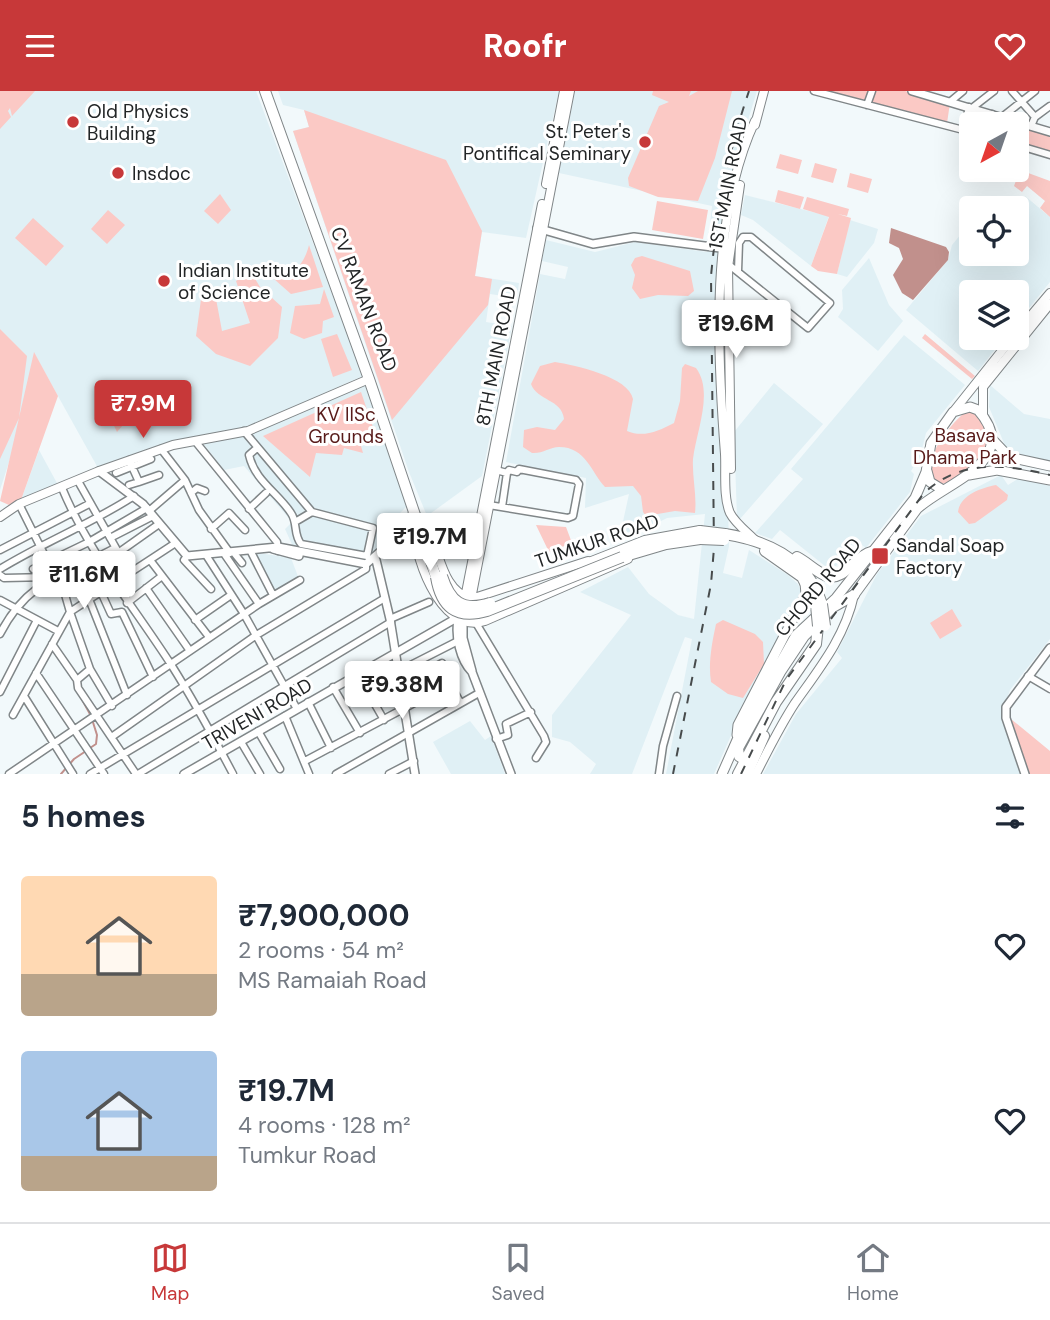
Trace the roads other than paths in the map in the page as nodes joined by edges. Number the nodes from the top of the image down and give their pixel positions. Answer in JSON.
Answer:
{"nodes":[{"id":1,"x":265,"y":91,"type":"edge"},
{"id":2,"x":272,"y":91,"type":"edge"},
{"id":3,"x":564,"y":91,"type":"edge"},
{"id":4,"x":570,"y":91,"type":"edge"},
{"id":5,"x":764,"y":91,"type":"edge"},
{"id":6,"x":814,"y":91,"type":"edge"},
{"id":7,"x":872,"y":91,"type":"edge"},
{"id":8,"x":912,"y":91,"type":"edge"},
{"id":9,"x":963,"y":91,"type":"edge"},
{"id":10,"x":994,"y":91,"type":"edge"},
{"id":11,"x":1013,"y":91,"type":"edge"},
{"id":12,"x":1035,"y":91,"type":"edge"},
{"id":13,"x":927,"y":93,"type":"edge"},
{"id":14,"x":951,"y":101,"type":"junction"},
{"id":15,"x":1022,"y":102,"type":"junction"},
{"id":16,"x":867,"y":105,"type":"junction"},
{"id":17,"x":1050,"y":106,"type":"edge"},
{"id":18,"x":971,"y":107,"type":"junction"},
{"id":19,"x":970,"y":112,"type":"edge"},
{"id":20,"x":986,"y":112,"type":"edge"},
{"id":21,"x":1009,"y":112,"type":"edge"},
{"id":22,"x":1035,"y":117,"type":"junction"},
{"id":23,"x":753,"y":124,"type":"junction"},
{"id":24,"x":1031,"y":126,"type":"joint"},
{"id":25,"x":959,"y":129,"type":"edge"},
{"id":26,"x":1050,"y":132,"type":"edge"},
{"id":27,"x":1029,"y":149,"type":"edge"},
{"id":28,"x":1050,"y":155,"type":"edge"},
{"id":29,"x":540,"y":229,"type":"junction"},
{"id":30,"x":731,"y":246,"type":"junction"},
{"id":31,"x":728,"y":264,"type":"junction"},
{"id":32,"x":533,"y":266,"type":"junction"},
{"id":33,"x":738,"y":271,"type":"junction"},
{"id":34,"x":1050,"y":293,"type":"edge"},
{"id":35,"x":1050,"y":304,"type":"edge"},
{"id":36,"x":1029,"y":318,"type":"edge"},
{"id":37,"x":1002,"y":350,"type":"edge"},
{"id":38,"x":369,"y":379,"type":"junction"},
{"id":39,"x":953,"y":412,"type":"junction"},
{"id":40,"x":983,"y":416,"type":"junction"},
{"id":41,"x":244,"y":432,"type":"junction"},
{"id":42,"x":991,"y":438,"type":"junction"},
{"id":43,"x":195,"y":442,"type":"junction"},
{"id":44,"x":257,"y":448,"type":"junction"},
{"id":45,"x":161,"y":449,"type":"junction"},
{"id":46,"x":151,"y":459,"type":"dead end"},
{"id":47,"x":130,"y":463,"type":"junction"},
{"id":48,"x":926,"y":465,"type":"junction"},
{"id":49,"x":1050,"y":468,"type":"edge"},
{"id":50,"x":496,"y":470,"type":"junction"},
{"id":51,"x":99,"y":471,"type":"junction"},
{"id":52,"x":1010,"y":472,"type":"junction"},
{"id":53,"x":116,"y":473,"type":"dead end"},
{"id":54,"x":507,"y":473,"type":"junction"},
{"id":55,"x":159,"y":475,"type":"dead end"},
{"id":56,"x":969,"y":475,"type":"junction"},
{"id":57,"x":185,"y":480,"type":"junction"},
{"id":58,"x":1050,"y":480,"type":"edge"},
{"id":59,"x":78,"y":481,"type":"junction"},
{"id":60,"x":139,"y":482,"type":"junction"},
{"id":61,"x":129,"y":485,"type":"dead end"},
{"id":62,"x":62,"y":488,"type":"junction"},
{"id":63,"x":943,"y":490,"type":"junction"},
{"id":64,"x":205,"y":491,"type":"dead end"},
{"id":65,"x":191,"y":493,"type":"junction"},
{"id":66,"x":266,"y":493,"type":"dead end"},
{"id":67,"x":134,"y":496,"type":"junction"},
{"id":68,"x":89,"y":504,"type":"junction"},
{"id":69,"x":19,"y":505,"type":"junction"},
{"id":70,"x":489,"y":505,"type":"junction"},
{"id":71,"x":502,"y":507,"type":"junction"},
{"id":72,"x":249,"y":509,"type":"junction"},
{"id":73,"x":412,"y":510,"type":"junction"},
{"id":74,"x":72,"y":512,"type":"junction"},
{"id":75,"x":150,"y":512,"type":"junction"},
{"id":76,"x":312,"y":512,"type":"junction"},
{"id":77,"x":0,"y":517,"type":"edge"},
{"id":78,"x":101,"y":517,"type":"junction"},
{"id":79,"x":733,"y":517,"type":"junction"},
{"id":80,"x":483,"y":519,"type":"junction"},
{"id":81,"x":295,"y":522,"type":"junction"},
{"id":82,"x":159,"y":524,"type":"junction"},
{"id":83,"x":416,"y":524,"type":"junction"},
{"id":84,"x":81,"y":527,"type":"junction"},
{"id":85,"x":211,"y":529,"type":"junction"},
{"id":86,"x":245,"y":530,"type":"dead end"},
{"id":87,"x":33,"y":531,"type":"junction"},
{"id":88,"x":109,"y":535,"type":"junction"},
{"id":89,"x":700,"y":535,"type":"junction"},
{"id":90,"x":725,"y":537,"type":"junction"},
{"id":91,"x":755,"y":540,"type":"junction"},
{"id":92,"x":89,"y":542,"type":"junction"},
{"id":93,"x":174,"y":544,"type":"junction"},
{"id":94,"x":39,"y":545,"type":"junction"},
{"id":95,"x":0,"y":550,"type":"edge"},
{"id":96,"x":250,"y":550,"type":"junction"},
{"id":97,"x":276,"y":550,"type":"junction"},
{"id":98,"x":116,"y":551,"type":"junction"},
{"id":99,"x":783,"y":552,"type":"junction"},
{"id":100,"x":871,"y":552,"type":"junction"},
{"id":101,"x":230,"y":554,"type":"junction"},
{"id":102,"x":206,"y":555,"type":"junction"},
{"id":103,"x":187,"y":556,"type":"junction"},
{"id":104,"x":98,"y":557,"type":"junction"},
{"id":105,"x":623,"y":559,"type":"junction"},
{"id":106,"x":47,"y":560,"type":"junction"},
{"id":107,"x":150,"y":560,"type":"junction"},
{"id":108,"x":376,"y":560,"type":"junction"},
{"id":109,"x":123,"y":562,"type":"junction"},
{"id":110,"x":242,"y":563,"type":"dead end"},
{"id":111,"x":588,"y":564,"type":"junction"},
{"id":112,"x":366,"y":566,"type":"junction"},
{"id":113,"x":0,"y":569,"type":"edge"},
{"id":114,"x":33,"y":569,"type":"dead end"},
{"id":115,"x":106,"y":570,"type":"junction"},
{"id":116,"x":130,"y":573,"type":"junction"},
{"id":117,"x":0,"y":575,"type":"edge"},
{"id":118,"x":162,"y":576,"type":"junction"},
{"id":119,"x":52,"y":577,"type":"junction"},
{"id":120,"x":443,"y":578,"type":"junction"},
{"id":121,"x":469,"y":578,"type":"junction"},
{"id":122,"x":804,"y":579,"type":"junction"},
{"id":123,"x":300,"y":580,"type":"dead end"},
{"id":124,"x":114,"y":584,"type":"junction"},
{"id":125,"x":146,"y":588,"type":"junction"},
{"id":126,"x":211,"y":589,"type":"dead end"},
{"id":127,"x":433,"y":589,"type":"junction"},
{"id":128,"x":64,"y":591,"type":"junction"},
{"id":129,"x":101,"y":591,"type":"junction"},
{"id":130,"x":232,"y":595,"type":"junction"},
{"id":131,"x":272,"y":595,"type":"junction"},
{"id":132,"x":853,"y":595,"type":"junction"},
{"id":133,"x":385,"y":598,"type":"junction"},
{"id":134,"x":89,"y":599,"type":"junction"},
{"id":135,"x":468,"y":599,"type":"junction"},
{"id":136,"x":0,"y":600,"type":"edge"},
{"id":137,"x":429,"y":602,"type":"dead end"},
{"id":138,"x":127,"y":603,"type":"junction"},
{"id":139,"x":259,"y":604,"type":"junction"},
{"id":140,"x":819,"y":604,"type":"junction"},
{"id":141,"x":13,"y":607,"type":"junction"},
{"id":142,"x":70,"y":612,"type":"junction"},
{"id":143,"x":244,"y":614,"type":"junction"},
{"id":144,"x":37,"y":620,"type":"junction"},
{"id":145,"x":195,"y":620,"type":"junction"},
{"id":146,"x":390,"y":621,"type":"junction"},
{"id":147,"x":458,"y":622,"type":"junction"},
{"id":148,"x":476,"y":623,"type":"junction"},
{"id":149,"x":822,"y":626,"type":"junction"},
{"id":150,"x":58,"y":631,"type":"junction"},
{"id":151,"x":0,"y":634,"type":"edge"},
{"id":152,"x":256,"y":636,"type":"junction"},
{"id":153,"x":209,"y":637,"type":"junction"},
{"id":154,"x":458,"y":641,"type":"junction"},
{"id":155,"x":52,"y":644,"type":"junction"},
{"id":156,"x":1050,"y":648,"type":"edge"},
{"id":157,"x":190,"y":651,"type":"junction"},
{"id":158,"x":394,"y":651,"type":"junction"},
{"id":159,"x":171,"y":664,"type":"junction"},
{"id":160,"x":273,"y":665,"type":"junction"},
{"id":161,"x":90,"y":669,"type":"junction"},
{"id":162,"x":397,"y":672,"type":"junction"},
{"id":163,"x":472,"y":672,"type":"junction"},
{"id":164,"x":357,"y":673,"type":"junction"},
{"id":165,"x":36,"y":674,"type":"junction"},
{"id":166,"x":1028,"y":676,"type":"junction"},
{"id":167,"x":153,"y":677,"type":"junction"},
{"id":168,"x":76,"y":680,"type":"junction"},
{"id":169,"x":283,"y":685,"type":"junction"},
{"id":170,"x":333,"y":687,"type":"junction"},
{"id":171,"x":400,"y":687,"type":"junction"},
{"id":172,"x":185,"y":688,"type":"junction"},
{"id":173,"x":1050,"y":689,"type":"edge"},
{"id":174,"x":0,"y":691,"type":"edge"},
{"id":175,"x":480,"y":693,"type":"junction"},
{"id":176,"x":127,"y":695,"type":"junction"},
{"id":177,"x":24,"y":696,"type":"junction"},
{"id":178,"x":677,"y":696,"type":"dead end"},
{"id":179,"x":402,"y":698,"type":"junction"},
{"id":180,"x":308,"y":702,"type":"junction"},
{"id":181,"x":460,"y":702,"type":"junction"},
{"id":182,"x":112,"y":706,"type":"junction"},
{"id":183,"x":297,"y":709,"type":"junction"},
{"id":184,"x":404,"y":709,"type":"junction"},
{"id":185,"x":197,"y":711,"type":"junction"},
{"id":186,"x":531,"y":712,"type":"junction"},
{"id":187,"x":13,"y":715,"type":"dead end"},
{"id":188,"x":285,"y":716,"type":"junction"},
{"id":189,"x":94,"y":718,"type":"junction"},
{"id":190,"x":384,"y":720,"type":"junction"},
{"id":191,"x":76,"y":730,"type":"junction"},
{"id":192,"x":208,"y":730,"type":"junction"},
{"id":193,"x":258,"y":731,"type":"junction"},
{"id":194,"x":360,"y":733,"type":"junction"},
{"id":195,"x":408,"y":733,"type":"junction"},
{"id":196,"x":113,"y":736,"type":"junction"},
{"id":197,"x":496,"y":739,"type":"junction"},
{"id":198,"x":737,"y":740,"type":"junction"},
{"id":199,"x":241,"y":742,"type":"junction"},
{"id":200,"x":54,"y":744,"type":"junction"},
{"id":201,"x":331,"y":748,"type":"junction"},
{"id":202,"x":222,"y":753,"type":"junction"},
{"id":203,"x":122,"y":754,"type":"junction"},
{"id":204,"x":536,"y":758,"type":"dead end"},
{"id":205,"x":745,"y":760,"type":"junction"},
{"id":206,"x":305,"y":761,"type":"junction"},
{"id":207,"x":414,"y":761,"type":"junction"},
{"id":208,"x":69,"y":769,"type":"edge"},
{"id":209,"x":281,"y":769,"type":"dead end"},
{"id":210,"x":200,"y":770,"type":"edge"},
{"id":211,"x":20,"y":771,"type":"edge"},
{"id":212,"x":102,"y":771,"type":"edge"},
{"id":213,"x":9,"y":774,"type":"edge"},
{"id":214,"x":90,"y":774,"type":"edge"},
{"id":215,"x":137,"y":774,"type":"edge"},
{"id":216,"x":184,"y":774,"type":"edge"},
{"id":217,"x":233,"y":774,"type":"edge"},
{"id":218,"x":260,"y":774,"type":"edge"},
{"id":219,"x":309,"y":774,"type":"edge"},
{"id":220,"x":337,"y":774,"type":"edge"},
{"id":221,"x":389,"y":774,"type":"edge"},
{"id":222,"x":415,"y":774,"type":"edge"},
{"id":223,"x":511,"y":774,"type":"edge"},
{"id":224,"x":659,"y":774,"type":"edge"},
{"id":225,"x":722,"y":774,"type":"edge"},
{"id":226,"x":738,"y":774,"type":"edge"},
{"id":227,"x":747,"y":774,"type":"edge"},
{"id":228,"x":756,"y":774,"type":"edge"},
{"id":229,"x":1025,"y":774,"type":"edge"}],
"edges":[{"from":1,"to":38,"type":"highway","name":"CV RAMAN ROAD"},
{"from":2,"to":83,"type":"highway","name":"CV RAMAN ROAD"},
{"from":3,"to":29,"type":"main road","name":"8TH MAIN ROAD"},
{"from":4,"to":29,"type":"main road","name":"8TH MAIN ROAD"},
{"from":5,"to":23,"type":"main road","name":"1ST MAIN ROAD"},
{"from":6,"to":16,"type":"street"},
{"from":7,"to":16,"type":"street"},
{"from":8,"to":13,"type":"street"},
{"from":9,"to":14,"type":"street"},
{"from":10,"to":18,"type":"street"},
{"from":11,"to":15,"type":"street"},
{"from":12,"to":15,"type":"street"},
{"from":13,"to":14,"type":"street"},
{"from":14,"to":18,"type":"street"},
{"from":15,"to":21,"type":"street"},
{"from":15,"to":22,"type":"street"},
{"from":16,"to":25,"type":"street"},
{"from":17,"to":22,"type":"street"},
{"from":18,"to":19,"type":"street"},
{"from":18,"to":20,"type":"street"},
{"from":22,"to":24,"type":"street"},
{"from":23,"to":30,"type":"main road","name":"1ST MAIN ROAD"},
{"from":23,"to":30,"type":"main road","name":"1ST MAIN ROAD"},
{"from":24,"to":26,"type":"street"},
{"from":27,"to":28,"type":"street"},
{"from":29,"to":30,"type":"street"},
{"from":29,"to":32,"type":"main road","name":"8TH MAIN ROAD"},
{"from":30,"to":31,"type":"main road","name":"1ST MAIN ROAD"},
{"from":30,"to":33,"type":"street"},
{"from":30,"to":33,"type":"street"},
{"from":30,"to":79,"type":"main road","name":"1ST MAIN ROAD"},
{"from":31,"to":33,"type":"street"},
{"from":31,"to":79,"type":"main road","name":"1ST MAIN ROAD"},
{"from":32,"to":50,"type":"main road","name":"8TH MAIN ROAD"},
{"from":32,"to":80,"type":"main road","name":"8TH MAIN ROAD"},
{"from":34,"to":36,"type":"main road"},
{"from":35,"to":40,"type":"main road"},
{"from":37,"to":39,"type":"main road"},
{"from":38,"to":41,"type":"main road"},
{"from":38,"to":73,"type":"highway","name":"CV RAMAN ROAD"},
{"from":39,"to":40,"type":"main road"},
{"from":39,"to":48,"type":"main road"},
{"from":40,"to":42,"type":"main road"},
{"from":41,"to":43,"type":"main road"},
{"from":41,"to":44,"type":"street"},
{"from":42,"to":49,"type":"main road"},
{"from":42,"to":56,"type":"main road"},
{"from":43,"to":45,"type":"main road"},
{"from":43,"to":72,"type":"street"},
{"from":44,"to":76,"type":"street"},
{"from":44,"to":81,"type":"street"},
{"from":45,"to":47,"type":"main road"},
{"from":45,"to":57,"type":"street"},
{"from":46,"to":47,"type":"street"},
{"from":47,"to":51,"type":"main road"},
{"from":47,"to":53,"type":"street"},
{"from":47,"to":60,"type":"street"},
{"from":48,"to":63,"type":"main road"},
{"from":48,"to":100,"type":"main road","name":"CHORD ROAD"},
{"from":49,"to":52,"type":"main road"},
{"from":50,"to":54,"type":"street"},
{"from":50,"to":70,"type":"main road","name":"8TH MAIN ROAD"},
{"from":51,"to":59,"type":"main road"},
{"from":51,"to":67,"type":"street"},
{"from":52,"to":56,"type":"main road"},
{"from":52,"to":58,"type":"main road"},
{"from":54,"to":71,"type":"street"},
{"from":54,"to":71,"type":"street"},
{"from":55,"to":60,"type":"street"},
{"from":56,"to":63,"type":"main road"},
{"from":57,"to":65,"type":"street"},
{"from":57,"to":75,"type":"street"},
{"from":59,"to":62,"type":"main road"},
{"from":59,"to":68,"type":"street"},
{"from":60,"to":61,"type":"street"},
{"from":62,"to":69,"type":"main road"},
{"from":62,"to":74,"type":"street"},
{"from":63,"to":132,"type":"main road"},
{"from":64,"to":65,"type":"street"},
{"from":65,"to":85,"type":"street"},
{"from":66,"to":72,"type":"street"},
{"from":67,"to":75,"type":"street"},
{"from":67,"to":78,"type":"street"},
{"from":68,"to":74,"type":"street"},
{"from":68,"to":78,"type":"street"},
{"from":69,"to":77,"type":"main road"},
{"from":69,"to":87,"type":"street"},
{"from":70,"to":71,"type":"street"},
{"from":70,"to":80,"type":"main road","name":"8TH MAIN ROAD"},
{"from":72,"to":97,"type":"street"},
{"from":73,"to":83,"type":"main road"},
{"from":73,"to":120,"type":"highway","name":"CV RAMAN ROAD"},
{"from":74,"to":84,"type":"street"},
{"from":74,"to":87,"type":"street"},
{"from":75,"to":82,"type":"street"},
{"from":75,"to":88,"type":"street"},
{"from":76,"to":81,"type":"street"},
{"from":76,"to":81,"type":"street"},
{"from":78,"to":84,"type":"street"},
{"from":78,"to":88,"type":"street"},
{"from":79,"to":91,"type":"main road"},
{"from":80,"to":121,"type":"main road","name":"8TH MAIN ROAD"},
{"from":80,"to":135,"type":"main road","name":"8TH MAIN ROAD"},
{"from":82,"to":93,"type":"street"},
{"from":82,"to":98,"type":"street"},
{"from":83,"to":108,"type":"street"},
{"from":83,"to":112,"type":"street"},
{"from":83,"to":120,"type":"highway","name":"CV RAMAN ROAD"},
{"from":83,"to":127,"type":"main road"},
{"from":84,"to":92,"type":"street"},
{"from":84,"to":94,"type":"street"},
{"from":85,"to":86,"type":"street"},
{"from":85,"to":101,"type":"street"},
{"from":87,"to":94,"type":"street"},
{"from":87,"to":95,"type":"street"},
{"from":88,"to":92,"type":"street"},
{"from":88,"to":98,"type":"street"},
{"from":89,"to":90,"type":"highway","name":"TUMKUR ROAD","bridge":true},
{"from":89,"to":105,"type":"highway","name":"TUMKUR ROAD"},
{"from":89,"to":111,"type":"highway","name":"TUMKUR ROAD"},
{"from":90,"to":91,"type":"highway","name":"TUMKUR ROAD"},
{"from":90,"to":122,"type":"highway","name":"TUMKUR ROAD"},
{"from":91,"to":99,"type":"highway","name":"TUMKUR ROAD"},
{"from":92,"to":104,"type":"street"},
{"from":92,"to":106,"type":"street"},
{"from":93,"to":103,"type":"street"},
{"from":93,"to":107,"type":"street"},
{"from":94,"to":106,"type":"street"},
{"from":94,"to":113,"type":"street"},
{"from":96,"to":97,"type":"street"},
{"from":96,"to":101,"type":"street"},
{"from":96,"to":131,"type":"street"},
{"from":97,"to":112,"type":"street"},
{"from":98,"to":104,"type":"street"},
{"from":98,"to":109,"type":"street"},
{"from":99,"to":100,"type":"highway"},
{"from":99,"to":140,"type":"highway","name":"TUMKUR ROAD"},
{"from":100,"to":198,"type":"main road","name":"CHORD ROAD"},
{"from":101,"to":102,"type":"street"},
{"from":101,"to":110,"type":"street"},
{"from":101,"to":139,"type":"street"},
{"from":102,"to":103,"type":"street"},
{"from":102,"to":130,"type":"street"},
{"from":103,"to":126,"type":"street"},
{"from":104,"to":115,"type":"street"},
{"from":104,"to":119,"type":"street"},
{"from":105,"to":120,"type":"highway","name":"TUMKUR ROAD","bridge":true},
{"from":105,"to":148,"type":"main road","bridge":true},
{"from":106,"to":114,"type":"street"},
{"from":106,"to":119,"type":"street"},
{"from":107,"to":116,"type":"street"},
{"from":107,"to":118,"type":"street"},
{"from":108,"to":112,"type":"street"},
{"from":108,"to":133,"type":"street"},
{"from":109,"to":115,"type":"street"},
{"from":109,"to":116,"type":"street"},
{"from":111,"to":120,"type":"highway","bridge":true},
{"from":111,"to":135,"type":"main road","name":"TUMKUR ROAD"},
{"from":112,"to":152,"type":"street"},
{"from":115,"to":124,"type":"street"},
{"from":115,"to":128,"type":"street"},
{"from":116,"to":124,"type":"street"},
{"from":117,"to":119,"type":"street"},
{"from":118,"to":125,"type":"street"},
{"from":118,"to":145,"type":"street"},
{"from":119,"to":128,"type":"street"},
{"from":119,"to":141,"type":"street"},
{"from":120,"to":121,"type":"main road"},
{"from":120,"to":127,"type":"main road"},
{"from":120,"to":135,"type":"main road"},
{"from":121,"to":135,"type":"main road","name":"8TH MAIN ROAD"},
{"from":122,"to":140,"type":"highway","name":"TUMKUR ROAD"},
{"from":122,"to":198,"type":"main road"},
{"from":123,"to":131,"type":"street"},
{"from":124,"to":129,"type":"street"},
{"from":124,"to":138,"type":"street"},
{"from":125,"to":138,"type":"street"},
{"from":125,"to":157,"type":"street"},
{"from":127,"to":147,"type":"main road"},
{"from":128,"to":142,"type":"street"},
{"from":129,"to":134,"type":"street"},
{"from":129,"to":167,"type":"street"},
{"from":130,"to":143,"type":"street"},
{"from":130,"to":145,"type":"street"},
{"from":131,"to":139,"type":"street"},
{"from":132,"to":205,"type":"highway"},
{"from":132,"to":228,"type":"main road"},
{"from":133,"to":146,"type":"street"},
{"from":133,"to":160,"type":"street"},
{"from":134,"to":142,"type":"street"},
{"from":134,"to":176,"type":"street"},
{"from":135,"to":147,"type":"main road","name":"8TH MAIN ROAD"},
{"from":136,"to":141,"type":"street"},
{"from":137,"to":146,"type":"street"},
{"from":138,"to":159,"type":"street"},
{"from":139,"to":143,"type":"street"},
{"from":140,"to":149,"type":"highway","name":"TUMKUR ROAD","bridge":true},
{"from":141,"to":144,"type":"street"},
{"from":141,"to":151,"type":"street"},
{"from":142,"to":150,"type":"street"},
{"from":142,"to":161,"type":"street"},
{"from":143,"to":152,"type":"street"},
{"from":143,"to":153,"type":"street"},
{"from":144,"to":150,"type":"street"},
{"from":144,"to":174,"type":"street"},
{"from":145,"to":153,"type":"street"},
{"from":146,"to":158,"type":"street"},
{"from":146,"to":169,"type":"street"},
{"from":147,"to":148,"type":"main road"},
{"from":147,"to":154,"type":"street"},
{"from":147,"to":158,"type":"street","name":"TRIVENI ROAD"},
{"from":147,"to":163,"type":"street"},
{"from":148,"to":186,"type":"street"},
{"from":149,"to":205,"type":"highway","name":"TUMKUR ROAD"},
{"from":149,"to":227,"type":"highway","name":"TUMKUR ROAD"},
{"from":150,"to":155,"type":"street"},
{"from":152,"to":160,"type":"street"},
{"from":152,"to":172,"type":"street"},
{"from":153,"to":157,"type":"street"},
{"from":154,"to":162,"type":"street"},
{"from":154,"to":163,"type":"street"},
{"from":155,"to":165,"type":"street"},
{"from":155,"to":168,"type":"street"},
{"from":156,"to":166,"type":"street"},
{"from":157,"to":159,"type":"street"},
{"from":158,"to":162,"type":"street"},
{"from":158,"to":164,"type":"street","name":"TRIVENI ROAD"},
{"from":159,"to":167,"type":"street"},
{"from":159,"to":172,"type":"street"},
{"from":160,"to":169,"type":"street"},
{"from":160,"to":185,"type":"street"},
{"from":161,"to":168,"type":"street"},
{"from":161,"to":182,"type":"street"},
{"from":162,"to":171,"type":"street"},
{"from":163,"to":175,"type":"street"},
{"from":164,"to":170,"type":"street","name":"TRIVENI ROAD"},
{"from":164,"to":190,"type":"street"},
{"from":165,"to":177,"type":"street"},
{"from":165,"to":191,"type":"street"},
{"from":166,"to":173,"type":"street"},
{"from":166,"to":229,"type":"street"},
{"from":167,"to":176,"type":"street"},
{"from":168,"to":189,"type":"street"},
{"from":169,"to":183,"type":"street"},
{"from":169,"to":192,"type":"street"},
{"from":170,"to":180,"type":"street","name":"TRIVENI ROAD"},
{"from":170,"to":194,"type":"street"},
{"from":171,"to":179,"type":"street"},
{"from":171,"to":179,"type":"street"},
{"from":172,"to":185,"type":"street"},
{"from":172,"to":196,"type":"street"},
{"from":175,"to":181,"type":"street"},
{"from":175,"to":197,"type":"street"},
{"from":176,"to":182,"type":"street"},
{"from":177,"to":187,"type":"street"},
{"from":177,"to":200,"type":"street"},
{"from":178,"to":224,"type":"street"},
{"from":179,"to":184,"type":"street"},
{"from":180,"to":183,"type":"street","name":"TRIVENI ROAD"},
{"from":180,"to":201,"type":"street"},
{"from":181,"to":184,"type":"street"},
{"from":181,"to":195,"type":"street"},
{"from":182,"to":189,"type":"street"},
{"from":183,"to":188,"type":"street","name":"TRIVENI ROAD"},
{"from":184,"to":190,"type":"street"},
{"from":184,"to":195,"type":"street"},
{"from":185,"to":192,"type":"street"},
{"from":185,"to":203,"type":"street"},
{"from":186,"to":197,"type":"street"},
{"from":186,"to":204,"type":"street"},
{"from":188,"to":193,"type":"street","name":"TRIVENI ROAD"},
{"from":188,"to":206,"type":"street"},
{"from":189,"to":191,"type":"street"},
{"from":189,"to":196,"type":"street"},
{"from":190,"to":194,"type":"street"},
{"from":191,"to":200,"type":"street"},
{"from":191,"to":212,"type":"street"},
{"from":192,"to":202,"type":"street"},
{"from":192,"to":215,"type":"street"},
{"from":193,"to":199,"type":"street","name":"TRIVENI ROAD"},
{"from":193,"to":209,"type":"street"},
{"from":194,"to":201,"type":"street"},
{"from":195,"to":207,"type":"street"},
{"from":195,"to":220,"type":"street"},
{"from":196,"to":203,"type":"street"},
{"from":197,"to":223,"type":"street"},
{"from":198,"to":225,"type":"main road","name":"CHORD ROAD"},
{"from":199,"to":202,"type":"street","name":"TRIVENI ROAD"},
{"from":199,"to":218,"type":"street"},
{"from":200,"to":208,"type":"street"},
{"from":200,"to":211,"type":"street"},
{"from":201,"to":206,"type":"street"},
{"from":202,"to":210,"type":"street","name":"TRIVENI ROAD"},
{"from":202,"to":217,"type":"street"},
{"from":203,"to":212,"type":"street"},
{"from":203,"to":215,"type":"street"},
{"from":205,"to":226,"type":"highway","name":"TUMKUR ROAD"},
{"from":206,"to":219,"type":"street"},
{"from":207,"to":221,"type":"street"},
{"from":207,"to":222,"type":"street"},
{"from":210,"to":216,"type":"street","name":"TRIVENI ROAD"},
{"from":211,"to":213,"type":"street"},
{"from":212,"to":214,"type":"street"}]}
